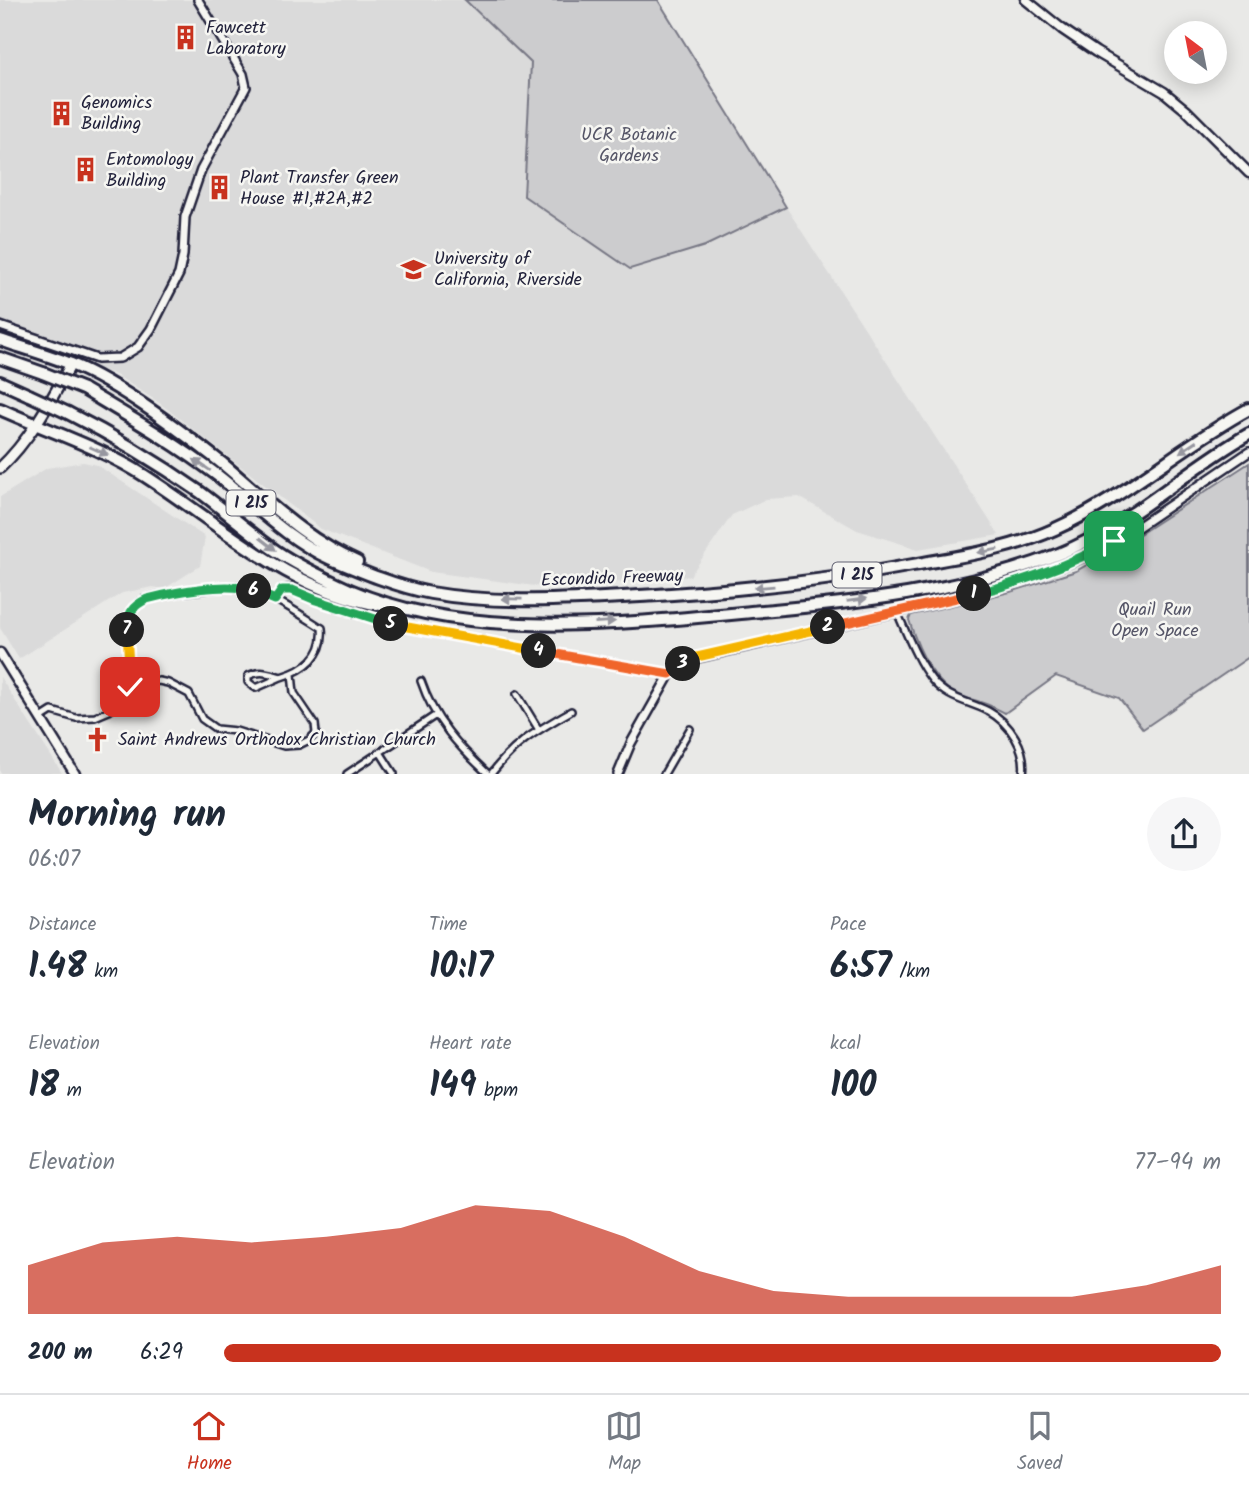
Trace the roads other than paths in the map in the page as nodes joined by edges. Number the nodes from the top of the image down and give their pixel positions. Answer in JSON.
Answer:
{"nodes":[{"id":1,"x":198,"y":0,"type":"edge"},
{"id":2,"x":1026,"y":0,"type":"edge"},
{"id":3,"x":1249,"y":173,"type":"edge"},
{"id":4,"x":0,"y":326,"type":"edge"},
{"id":5,"x":0,"y":340,"type":"edge"},
{"id":6,"x":0,"y":358,"type":"edge"},
{"id":7,"x":71,"y":364,"type":"junction"},
{"id":8,"x":0,"y":382,"type":"edge"},
{"id":9,"x":0,"y":409,"type":"edge"},
{"id":10,"x":1248,"y":409,"type":"edge"},
{"id":11,"x":35,"y":425,"type":"junction"},
{"id":12,"x":1249,"y":434,"type":"edge"},
{"id":13,"x":1249,"y":452,"type":"edge"},
{"id":14,"x":0,"y":468,"type":"edge"},
{"id":15,"x":430,"y":593,"type":"junction"},
{"id":16,"x":275,"y":600,"type":"junction"},
{"id":17,"x":415,"y":611,"type":"junction"},
{"id":18,"x":897,"y":612,"type":"junction"},
{"id":19,"x":0,"y":653,"type":"edge"},
{"id":20,"x":292,"y":674,"type":"junction"},
{"id":21,"x":670,"y":674,"type":"junction"},
{"id":22,"x":281,"y":677,"type":"junction"},
{"id":23,"x":421,"y":681,"type":"dead end"},
{"id":24,"x":132,"y":692,"type":"junction"},
{"id":25,"x":517,"y":694,"type":"dead end"},
{"id":26,"x":570,"y":711,"type":"dead end"},
{"id":27,"x":436,"y":715,"type":"junction"},
{"id":28,"x":41,"y":718,"type":"junction"},
{"id":29,"x":690,"y":729,"type":"dead end"},
{"id":30,"x":539,"y":730,"type":"junction"},
{"id":31,"x":380,"y":752,"type":"junction"},
{"id":32,"x":75,"y":774,"type":"edge"},
{"id":33,"x":347,"y":774,"type":"edge"},
{"id":34,"x":394,"y":774,"type":"edge"},
{"id":35,"x":489,"y":774,"type":"edge"},
{"id":36,"x":618,"y":774,"type":"edge"},
{"id":37,"x":664,"y":774,"type":"edge"},
{"id":38,"x":1023,"y":774,"type":"edge"}],
"edges":[{"from":1,"to":4,"type":"street"},
{"from":2,"to":3,"type":"main road"},
{"from":5,"to":7,"type":"highway"},
{"from":15,"to":6,"type":"highway","name":"Escondido Freeway","number":"I 215","one_way":true,"bridge":true},
{"from":7,"to":11,"type":"main road"},
{"from":7,"to":15,"type":"highway"},
{"from":8,"to":17,"type":"highway","number":"I 215","one_way":true,"bridge":true},
{"from":9,"to":11,"type":"highway"},
{"from":10,"to":15,"type":"highway","name":"Escondido Freeway","number":"I 215","one_way":true},
{"from":11,"to":14,"type":"main road"},
{"from":11,"to":17,"type":"highway","one_way":true},
{"from":17,"to":12,"type":"highway","number":"I 215","one_way":true},
{"from":13,"to":18,"type":"street"},
{"from":16,"to":20,"type":"street"},
{"from":16,"to":21,"type":"street"},
{"from":16,"to":24,"type":"street"},
{"from":18,"to":21,"type":"street"},
{"from":18,"to":38,"type":"street"},
{"from":19,"to":28,"type":"main road"},
{"from":20,"to":22,"type":"street"},
{"from":20,"to":24,"type":"street"},
{"from":21,"to":36,"type":"street"},
{"from":22,"to":22,"type":"street"},
{"from":23,"to":27,"type":"street"},
{"from":24,"to":28,"type":"street"},
{"from":25,"to":30,"type":"street"},
{"from":26,"to":30,"type":"street"},
{"from":27,"to":31,"type":"street"},
{"from":27,"to":35,"type":"street"},
{"from":28,"to":32,"type":"main road"},
{"from":29,"to":37,"type":"street"},
{"from":30,"to":35,"type":"street"},
{"from":31,"to":33,"type":"street"},
{"from":31,"to":34,"type":"street"}]}
